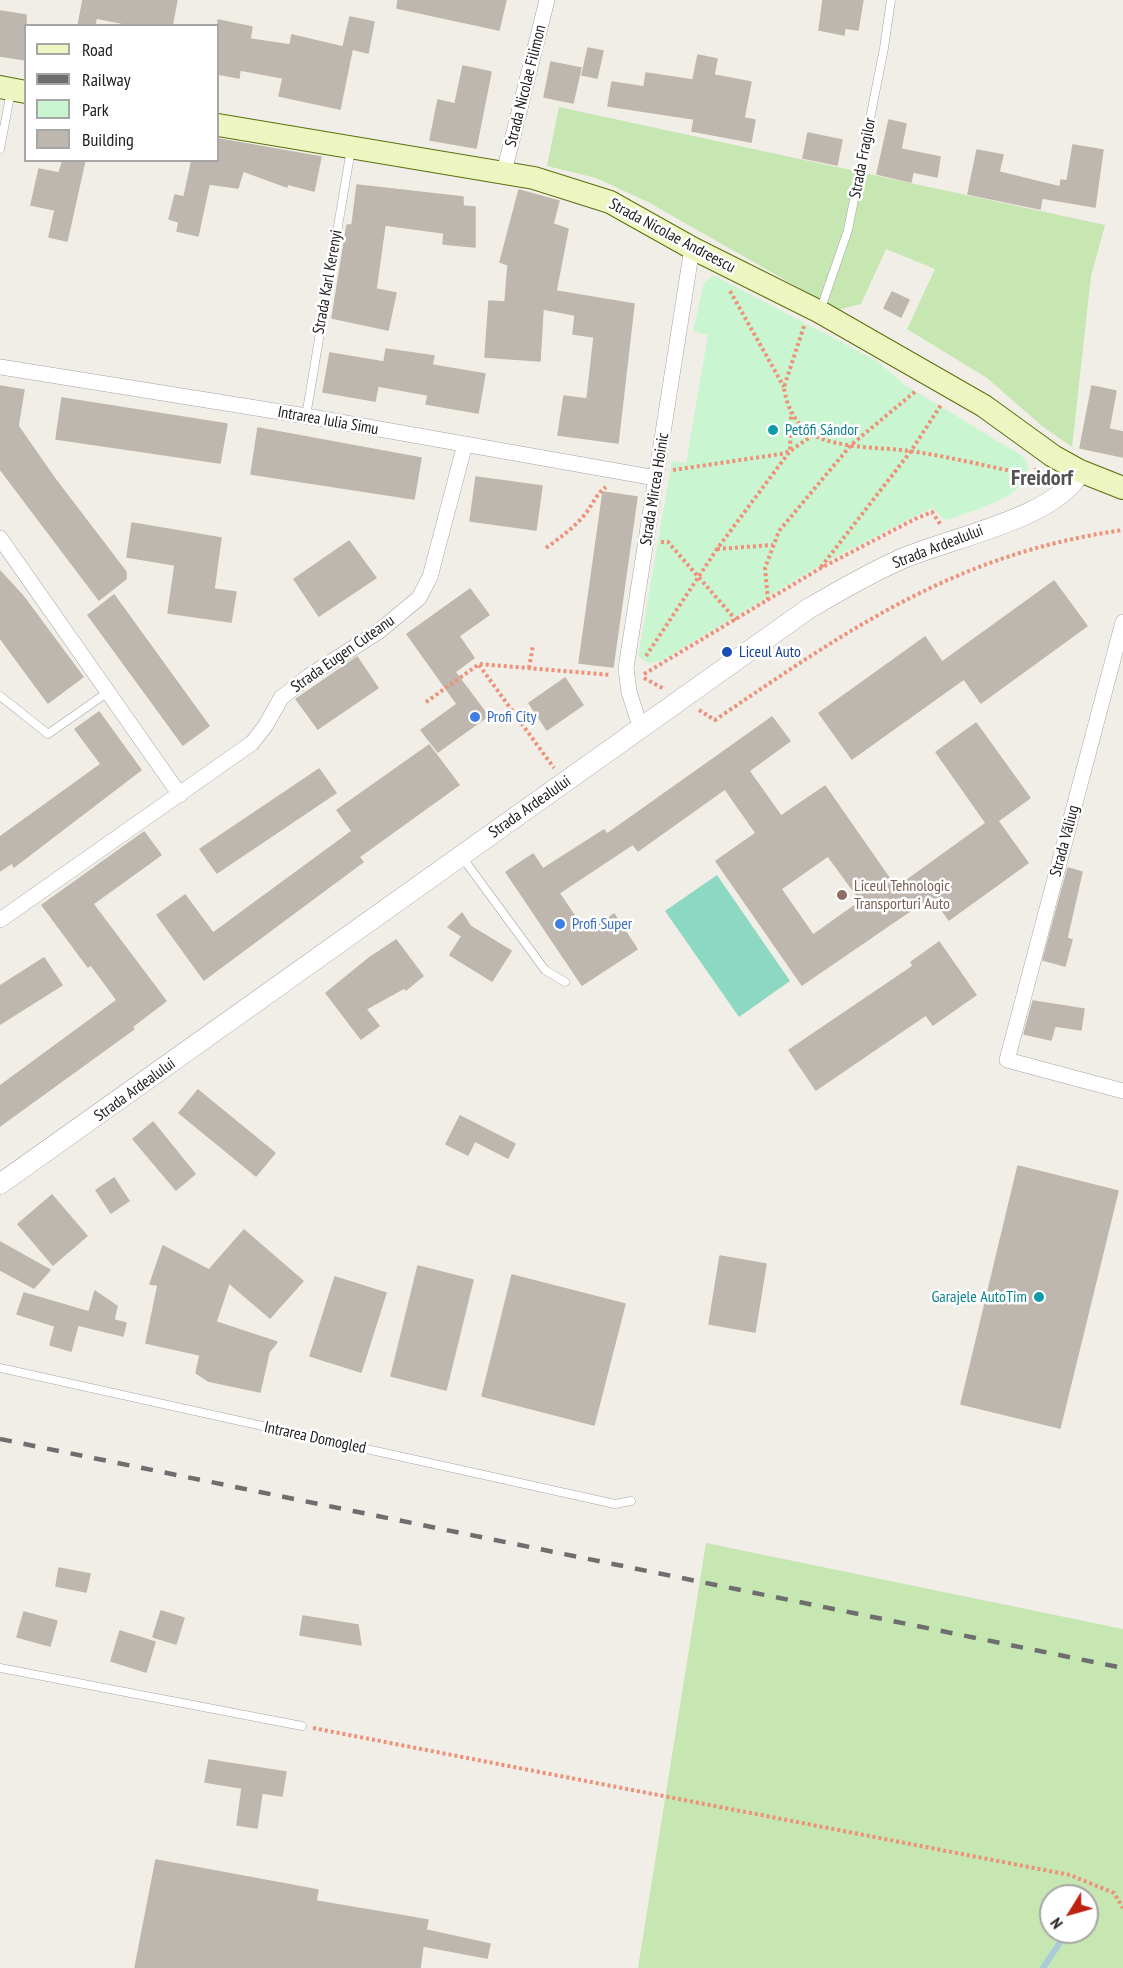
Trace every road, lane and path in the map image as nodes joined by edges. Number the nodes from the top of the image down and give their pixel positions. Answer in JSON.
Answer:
{"nodes":[{"id":1,"x":547,"y":0,"type":"edge"},
{"id":2,"x":891,"y":0,"type":"edge"},
{"id":3,"x":12,"y":89,"type":"edge"},
{"id":4,"x":219,"y":125,"type":"edge"},
{"id":5,"x":351,"y":148,"type":"junction"},
{"id":6,"x":0,"y":149,"type":"edge"},
{"id":7,"x":504,"y":172,"type":"junction"},
{"id":8,"x":692,"y":248,"type":"junction"},
{"id":9,"x":726,"y":283,"type":"dead end"},
{"id":10,"x":813,"y":316,"type":"junction"},
{"id":11,"x":0,"y":367,"type":"edge"},
{"id":12,"x":912,"y":386,"type":"dead end"},
{"id":13,"x":784,"y":387,"type":"junction"},
{"id":14,"x":918,"y":389,"type":"junction"},
{"id":15,"x":926,"y":394,"type":"dead end"},
{"id":16,"x":934,"y":399,"type":"dead end"},
{"id":17,"x":942,"y":404,"type":"junction"},
{"id":18,"x":951,"y":410,"type":"dead end"},
{"id":19,"x":790,"y":411,"type":"junction"},
{"id":20,"x":306,"y":417,"type":"junction"},
{"id":21,"x":813,"y":435,"type":"junction"},
{"id":22,"x":465,"y":444,"type":"junction"},
{"id":23,"x":851,"y":445,"type":"junction"},
{"id":24,"x":790,"y":451,"type":"junction"},
{"id":25,"x":911,"y":451,"type":"junction"},
{"id":26,"x":1032,"y":461,"type":"dead end"},
{"id":27,"x":672,"y":471,"type":"dead end"},
{"id":28,"x":1080,"y":471,"type":"junction"},
{"id":29,"x":630,"y":473,"type":"junction"},
{"id":30,"x":1036,"y":476,"type":"junction"},
{"id":31,"x":656,"y":478,"type":"junction"},
{"id":32,"x":1123,"y":488,"type":"edge"},
{"id":33,"x":1032,"y":491,"type":"dead end"},
{"id":34,"x":951,"y":523,"type":"dead end"},
{"id":35,"x":1123,"y":530,"type":"edge"},
{"id":36,"x":0,"y":538,"type":"edge"},
{"id":37,"x":647,"y":541,"type":"junction"},
{"id":38,"x":773,"y":545,"type":"junction"},
{"id":39,"x":546,"y":548,"type":"dead end"},
{"id":40,"x":717,"y":549,"type":"junction"},
{"id":41,"x":819,"y":569,"type":"junction"},
{"id":42,"x":698,"y":577,"type":"junction"},
{"id":43,"x":768,"y":600,"type":"junction"},
{"id":44,"x":736,"y":620,"type":"junction"},
{"id":45,"x":1123,"y":622,"type":"edge"},
{"id":46,"x":533,"y":645,"type":"dead end"},
{"id":47,"x":479,"y":664,"type":"junction"},
{"id":48,"x":529,"y":668,"type":"junction"},
{"id":49,"x":632,"y":679,"type":"junction"},
{"id":50,"x":108,"y":692,"type":"junction"},
{"id":51,"x":0,"y":696,"type":"edge"},
{"id":52,"x":681,"y":700,"type":"junction"},
{"id":53,"x":426,"y":702,"type":"dead end"},
{"id":54,"x":641,"y":729,"type":"junction"},
{"id":55,"x":565,"y":783,"type":"junction"},
{"id":56,"x":180,"y":795,"type":"junction"},
{"id":57,"x":462,"y":856,"type":"junction"},
{"id":58,"x":0,"y":920,"type":"edge"},
{"id":59,"x":565,"y":982,"type":"dead end"},
{"id":60,"x":1123,"y":1091,"type":"edge"},
{"id":61,"x":0,"y":1184,"type":"edge"},
{"id":62,"x":0,"y":1368,"type":"edge"},
{"id":63,"x":631,"y":1501,"type":"dead end"},
{"id":64,"x":0,"y":1668,"type":"edge"},
{"id":65,"x":302,"y":1726,"type":"joint"},
{"id":66,"x":1123,"y":1908,"type":"edge"}],
"edges":[{"from":1,"to":7,"type":"street","name":"Strada Nicolae Filimon"},
{"from":2,"to":10,"type":"lane","name":"Strada Fragilor"},
{"from":3,"to":6,"type":"lane"},
{"from":4,"to":5,"type":"main road","name":"Strada Nicolae Andreescu"},
{"from":5,"to":7,"type":"main road","name":"Strada Nicolae Andreescu"},
{"from":5,"to":20,"type":"lane","name":"Strada Karl Kerenyi"},
{"from":7,"to":8,"type":"main road","name":"Strada Nicolae Andreescu"},
{"from":8,"to":10,"type":"main road","name":"Strada Nicolae Andreescu"},
{"from":8,"to":31,"type":"street","name":"Strada Mircea Hoinic"},
{"from":9,"to":13,"type":"path"},
{"from":10,"to":13,"type":"path"},
{"from":10,"to":28,"type":"main road","name":"Strada Nicolae Andreescu"},
{"from":11,"to":20,"type":"street","name":"Intrarea Iulia Simu"},
{"from":12,"to":14,"type":"path"},
{"from":13,"to":19,"type":"path"},
{"from":14,"to":15,"type":"path"},
{"from":14,"to":23,"type":"path"},
{"from":16,"to":17,"type":"path"},
{"from":17,"to":18,"type":"path"},
{"from":17,"to":25,"type":"path"},
{"from":19,"to":21,"type":"path"},
{"from":19,"to":24,"type":"path"},
{"from":20,"to":22,"type":"street","name":"Intrarea Iulia Simu"},
{"from":21,"to":23,"type":"path"},
{"from":21,"to":24,"type":"path"},
{"from":22,"to":29,"type":"street","name":"Intrarea Iulia Simu"},
{"from":22,"to":56,"type":"street","name":"Strada Eugen Cuteanu"},
{"from":23,"to":25,"type":"path"},
{"from":23,"to":38,"type":"path"},
{"from":24,"to":27,"type":"path"},
{"from":24,"to":40,"type":"path"},
{"from":25,"to":30,"type":"path"},
{"from":25,"to":41,"type":"path"},
{"from":26,"to":30,"type":"path"},
{"from":28,"to":32,"type":"main road","name":"Strada Nicolae Andreescu"},
{"from":28,"to":52,"type":"street","name":"Strada Ardealului"},
{"from":29,"to":31,"type":"street","name":"Intrarea Iulia Simu"},
{"from":29,"to":39,"type":"path"},
{"from":30,"to":33,"type":"path"},
{"from":31,"to":37,"type":"street","name":"Strada Mircea Hoinic"},
{"from":34,"to":41,"type":"path"},
{"from":35,"to":52,"type":"path"},
{"from":36,"to":50,"type":"street"},
{"from":37,"to":42,"type":"path"},
{"from":37,"to":49,"type":"street","name":"Strada Mircea Hoinic"},
{"from":38,"to":40,"type":"path"},
{"from":38,"to":43,"type":"path"},
{"from":40,"to":42,"type":"path"},
{"from":41,"to":43,"type":"path"},
{"from":42,"to":44,"type":"path"},
{"from":42,"to":49,"type":"path"},
{"from":43,"to":44,"type":"path"},
{"from":44,"to":49,"type":"path"},
{"from":45,"to":60,"type":"street","name":"Strada Văliug"},
{"from":46,"to":48,"type":"path"},
{"from":47,"to":48,"type":"path"},
{"from":47,"to":53,"type":"path"},
{"from":47,"to":55,"type":"path"},
{"from":48,"to":49,"type":"path"},
{"from":49,"to":52,"type":"path"},
{"from":49,"to":54,"type":"street","name":"Strada Mircea Hoinic"},
{"from":50,"to":51,"type":"lane"},
{"from":50,"to":56,"type":"street"},
{"from":52,"to":54,"type":"street","name":"Strada Ardealului"},
{"from":54,"to":55,"type":"street","name":"Strada Ardealului"},
{"from":55,"to":57,"type":"street","name":"Strada Ardealului"},
{"from":56,"to":58,"type":"street","name":"Strada Eugen Cuteanu"},
{"from":57,"to":59,"type":"lane"},
{"from":57,"to":61,"type":"street","name":"Strada Ardealului"},
{"from":62,"to":63,"type":"lane","name":"Intrarea Domogled"},
{"from":64,"to":65,"type":"lane"},
{"from":65,"to":66,"type":"path"}]}
